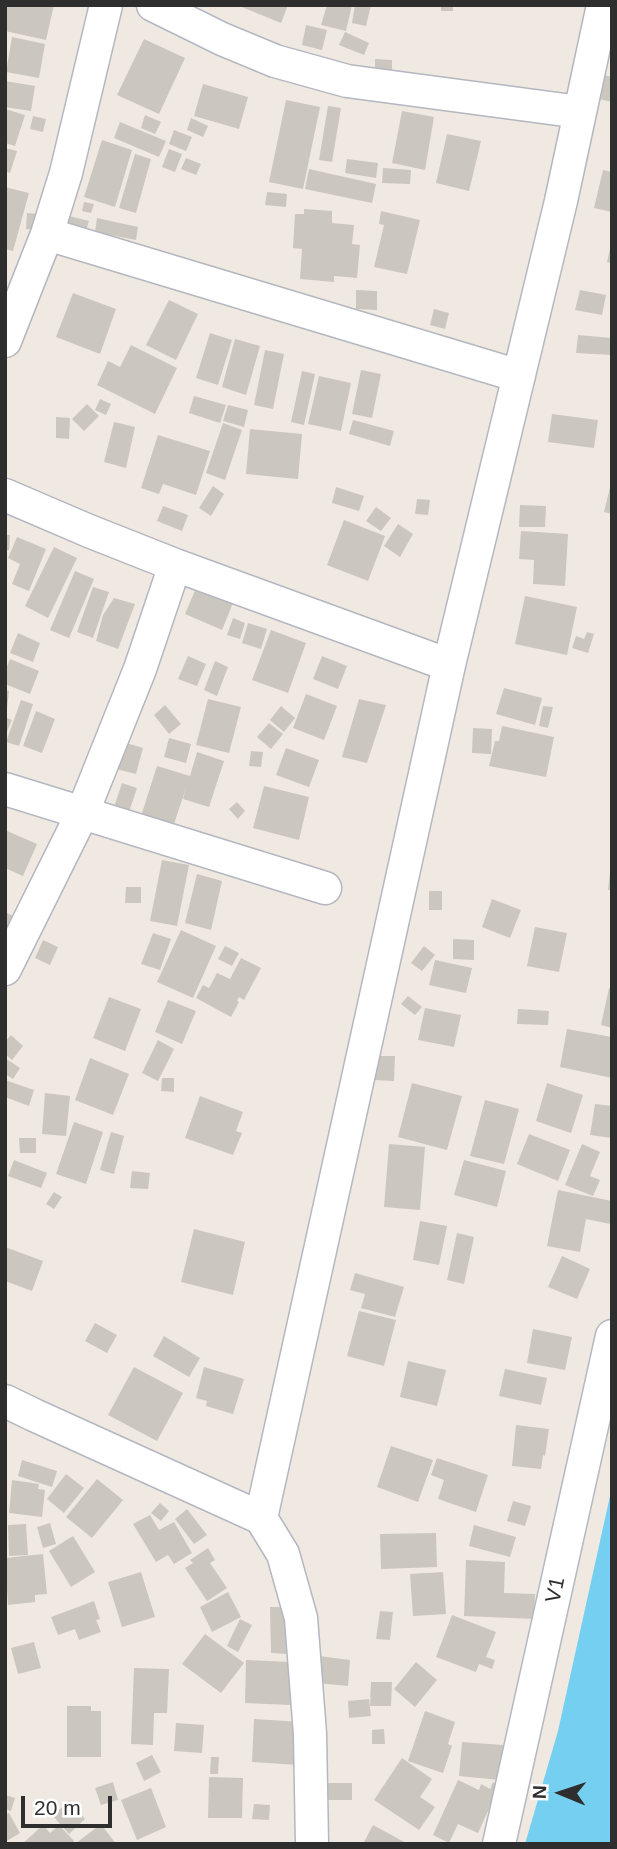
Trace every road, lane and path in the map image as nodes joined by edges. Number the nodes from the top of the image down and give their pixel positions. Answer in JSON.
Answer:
{"nodes":[{"id":1,"x":106,"y":5,"type":"edge"},
{"id":2,"x":153,"y":5,"type":"edge"},
{"id":3,"x":603,"y":5,"type":"edge"},
{"id":4,"x":580,"y":112,"type":"junction"},
{"id":5,"x":47,"y":234,"type":"junction"},
{"id":6,"x":5,"y":341,"type":"edge"},
{"id":7,"x":519,"y":376,"type":"junction"},
{"id":8,"x":5,"y":495,"type":"edge"},
{"id":9,"x":175,"y":565,"type":"junction"},
{"id":10,"x":449,"y":665,"type":"junction"},
{"id":11,"x":5,"y":789,"type":"edge"},
{"id":12,"x":82,"y":814,"type":"junction"},
{"id":13,"x":325,"y":888,"type":"dead end"},
{"id":14,"x":5,"y":969,"type":"edge"},
{"id":15,"x":612,"y":1336,"type":"edge"},
{"id":16,"x":5,"y":1401,"type":"edge"},
{"id":17,"x":261,"y":1518,"type":"junction"},
{"id":18,"x":312,"y":1844,"type":"edge"},
{"id":19,"x":499,"y":1844,"type":"edge"}],
"edges":[{"from":1,"to":5,"type":"street"},
{"from":2,"to":4,"type":"street"},
{"from":3,"to":4,"type":"street"},
{"from":4,"to":7,"type":"street"},
{"from":5,"to":6,"type":"street"},
{"from":5,"to":7,"type":"street"},
{"from":7,"to":10,"type":"street"},
{"from":8,"to":9,"type":"street"},
{"from":9,"to":10,"type":"street"},
{"from":9,"to":12,"type":"street"},
{"from":10,"to":17,"type":"street"},
{"from":11,"to":12,"type":"street"},
{"from":12,"to":13,"type":"street"},
{"from":12,"to":14,"type":"street"},
{"from":15,"to":19,"type":"street","name":"V1"},
{"from":16,"to":17,"type":"street"},
{"from":17,"to":18,"type":"street"}]}
